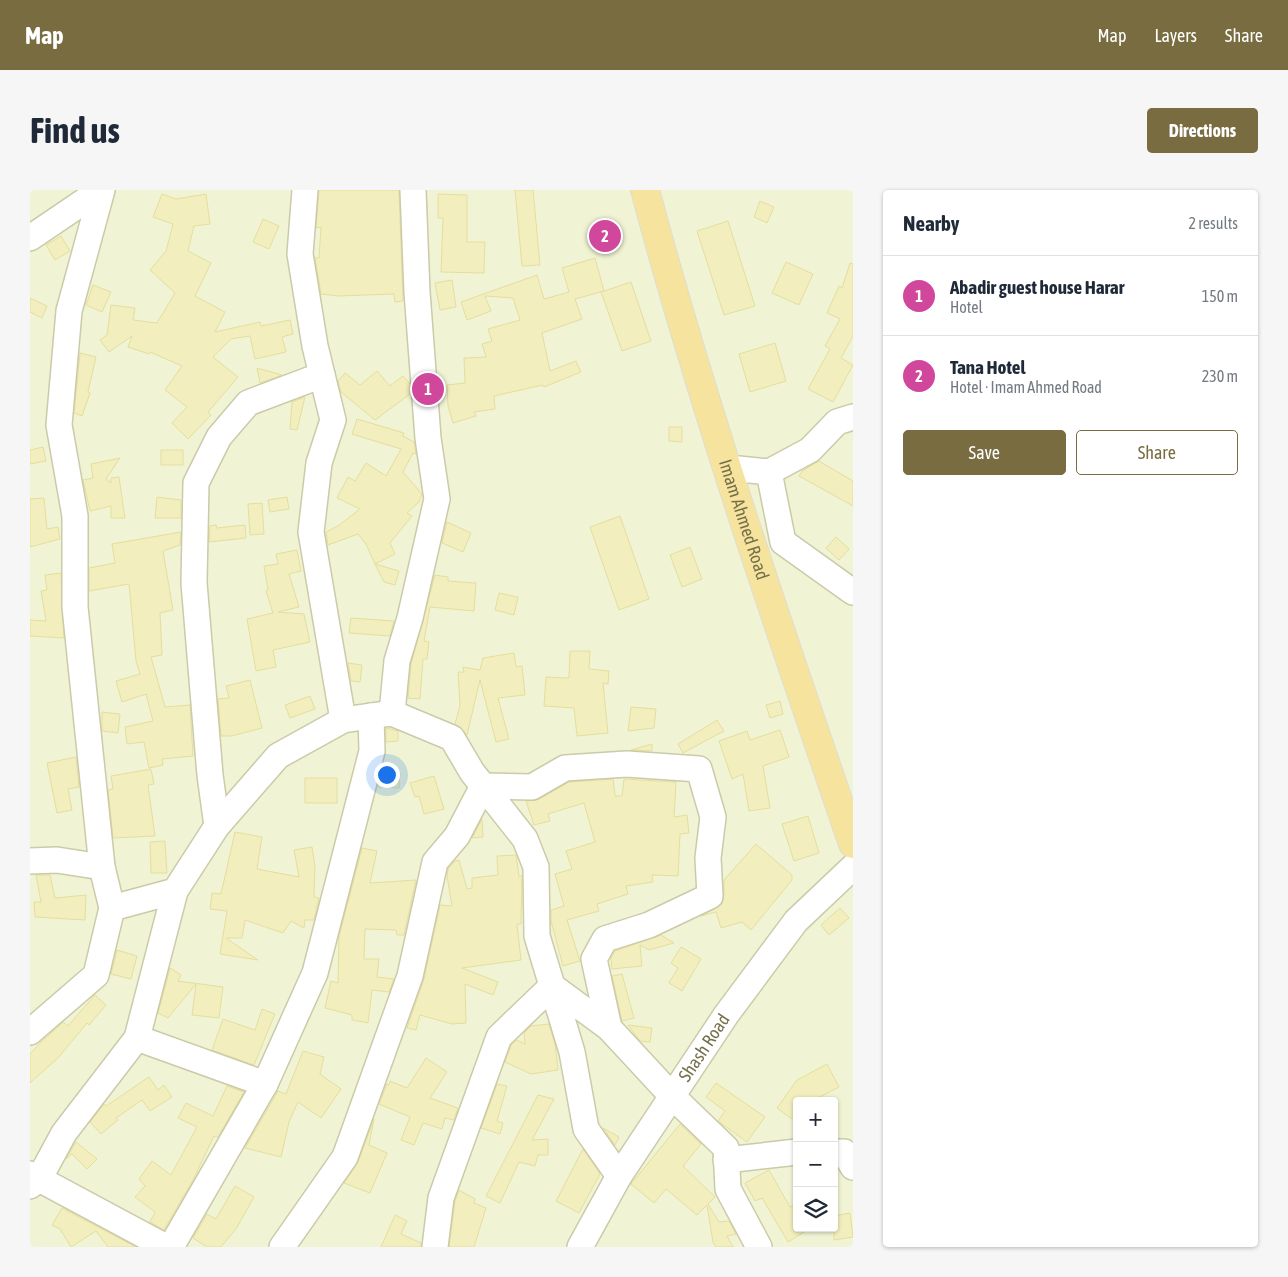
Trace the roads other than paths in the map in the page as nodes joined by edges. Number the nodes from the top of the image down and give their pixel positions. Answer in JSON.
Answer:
{"nodes":[{"id":1,"x":305,"y":190,"type":"edge"},
{"id":2,"x":413,"y":190,"type":"edge"},
{"id":3,"x":645,"y":190,"type":"edge"},
{"id":4,"x":93,"y":193,"type":"edge"},
{"id":5,"x":30,"y":238,"type":"edge"},
{"id":6,"x":322,"y":375,"type":"junction"},
{"id":7,"x":853,"y":417,"type":"edge"},
{"id":8,"x":729,"y":468,"type":"junction"},
{"id":9,"x":769,"y":472,"type":"junction"},
{"id":10,"x":853,"y":592,"type":"edge"},
{"id":11,"x":382,"y":714,"type":"junction"},
{"id":12,"x":343,"y":720,"type":"junction"},
{"id":13,"x":483,"y":786,"type":"junction"},
{"id":14,"x":217,"y":826,"type":"junction"},
{"id":15,"x":853,"y":844,"type":"edge"},
{"id":16,"x":30,"y":861,"type":"edge"},
{"id":17,"x":102,"y":867,"type":"junction"},
{"id":18,"x":853,"y":867,"type":"edge"},
{"id":19,"x":175,"y":891,"type":"junction"},
{"id":20,"x":112,"y":908,"type":"junction"},
{"id":21,"x":552,"y":986,"type":"junction"},
{"id":22,"x":609,"y":1028,"type":"junction"},
{"id":23,"x":30,"y":1032,"type":"edge"},
{"id":24,"x":137,"y":1038,"type":"junction"},
{"id":25,"x":264,"y":1084,"type":"junction"},
{"id":26,"x":672,"y":1096,"type":"junction"},
{"id":27,"x":793,"y":1152,"type":"edge"},
{"id":28,"x":838,"y":1152,"type":"edge"},
{"id":29,"x":726,"y":1160,"type":"junction"},
{"id":30,"x":853,"y":1167,"type":"edge"},
{"id":31,"x":618,"y":1176,"type":"junction"},
{"id":32,"x":33,"y":1180,"type":"edge"},
{"id":33,"x":166,"y":1247,"type":"edge"},
{"id":34,"x":171,"y":1247,"type":"edge"},
{"id":35,"x":282,"y":1247,"type":"edge"},
{"id":36,"x":435,"y":1247,"type":"edge"},
{"id":37,"x":580,"y":1247,"type":"edge"},
{"id":38,"x":758,"y":1247,"type":"edge"}],
"edges":[{"from":1,"to":6,"type":"street"},
{"from":2,"to":11,"type":"street"},
{"from":3,"to":8,"type":"highway","name":"Imam Ahmed Road"},
{"from":4,"to":5,"type":"street"},
{"from":4,"to":17,"type":"street"},
{"from":6,"to":12,"type":"street"},
{"from":6,"to":14,"type":"street"},
{"from":7,"to":9,"type":"street"},
{"from":8,"to":9,"type":"street"},
{"from":8,"to":15,"type":"highway","name":"Imam Ahmed Road"},
{"from":9,"to":10,"type":"street"},
{"from":11,"to":12,"type":"street"},
{"from":11,"to":13,"type":"street"},
{"from":11,"to":25,"type":"street"},
{"from":12,"to":14,"type":"street"},
{"from":13,"to":21,"type":"street"},
{"from":13,"to":22,"type":"street"},
{"from":13,"to":35,"type":"street"},
{"from":14,"to":19,"type":"street"},
{"from":16,"to":17,"type":"street"},
{"from":17,"to":20,"type":"street"},
{"from":18,"to":26,"type":"street","name":"Shash Road"},
{"from":19,"to":20,"type":"street"},
{"from":19,"to":24,"type":"street"},
{"from":20,"to":23,"type":"street"},
{"from":21,"to":22,"type":"street"},
{"from":21,"to":31,"type":"street"},
{"from":21,"to":36,"type":"street"},
{"from":22,"to":26,"type":"street"},
{"from":24,"to":25,"type":"street"},
{"from":24,"to":32,"type":"street"},
{"from":25,"to":34,"type":"street"},
{"from":26,"to":29,"type":"street"},
{"from":26,"to":31,"type":"street","name":"Shash Road"},
{"from":27,"to":29,"type":"street"},
{"from":28,"to":30,"type":"street"},
{"from":29,"to":38,"type":"street"},
{"from":31,"to":37,"type":"street","name":"Shash Road"},
{"from":32,"to":33,"type":"street"}]}
